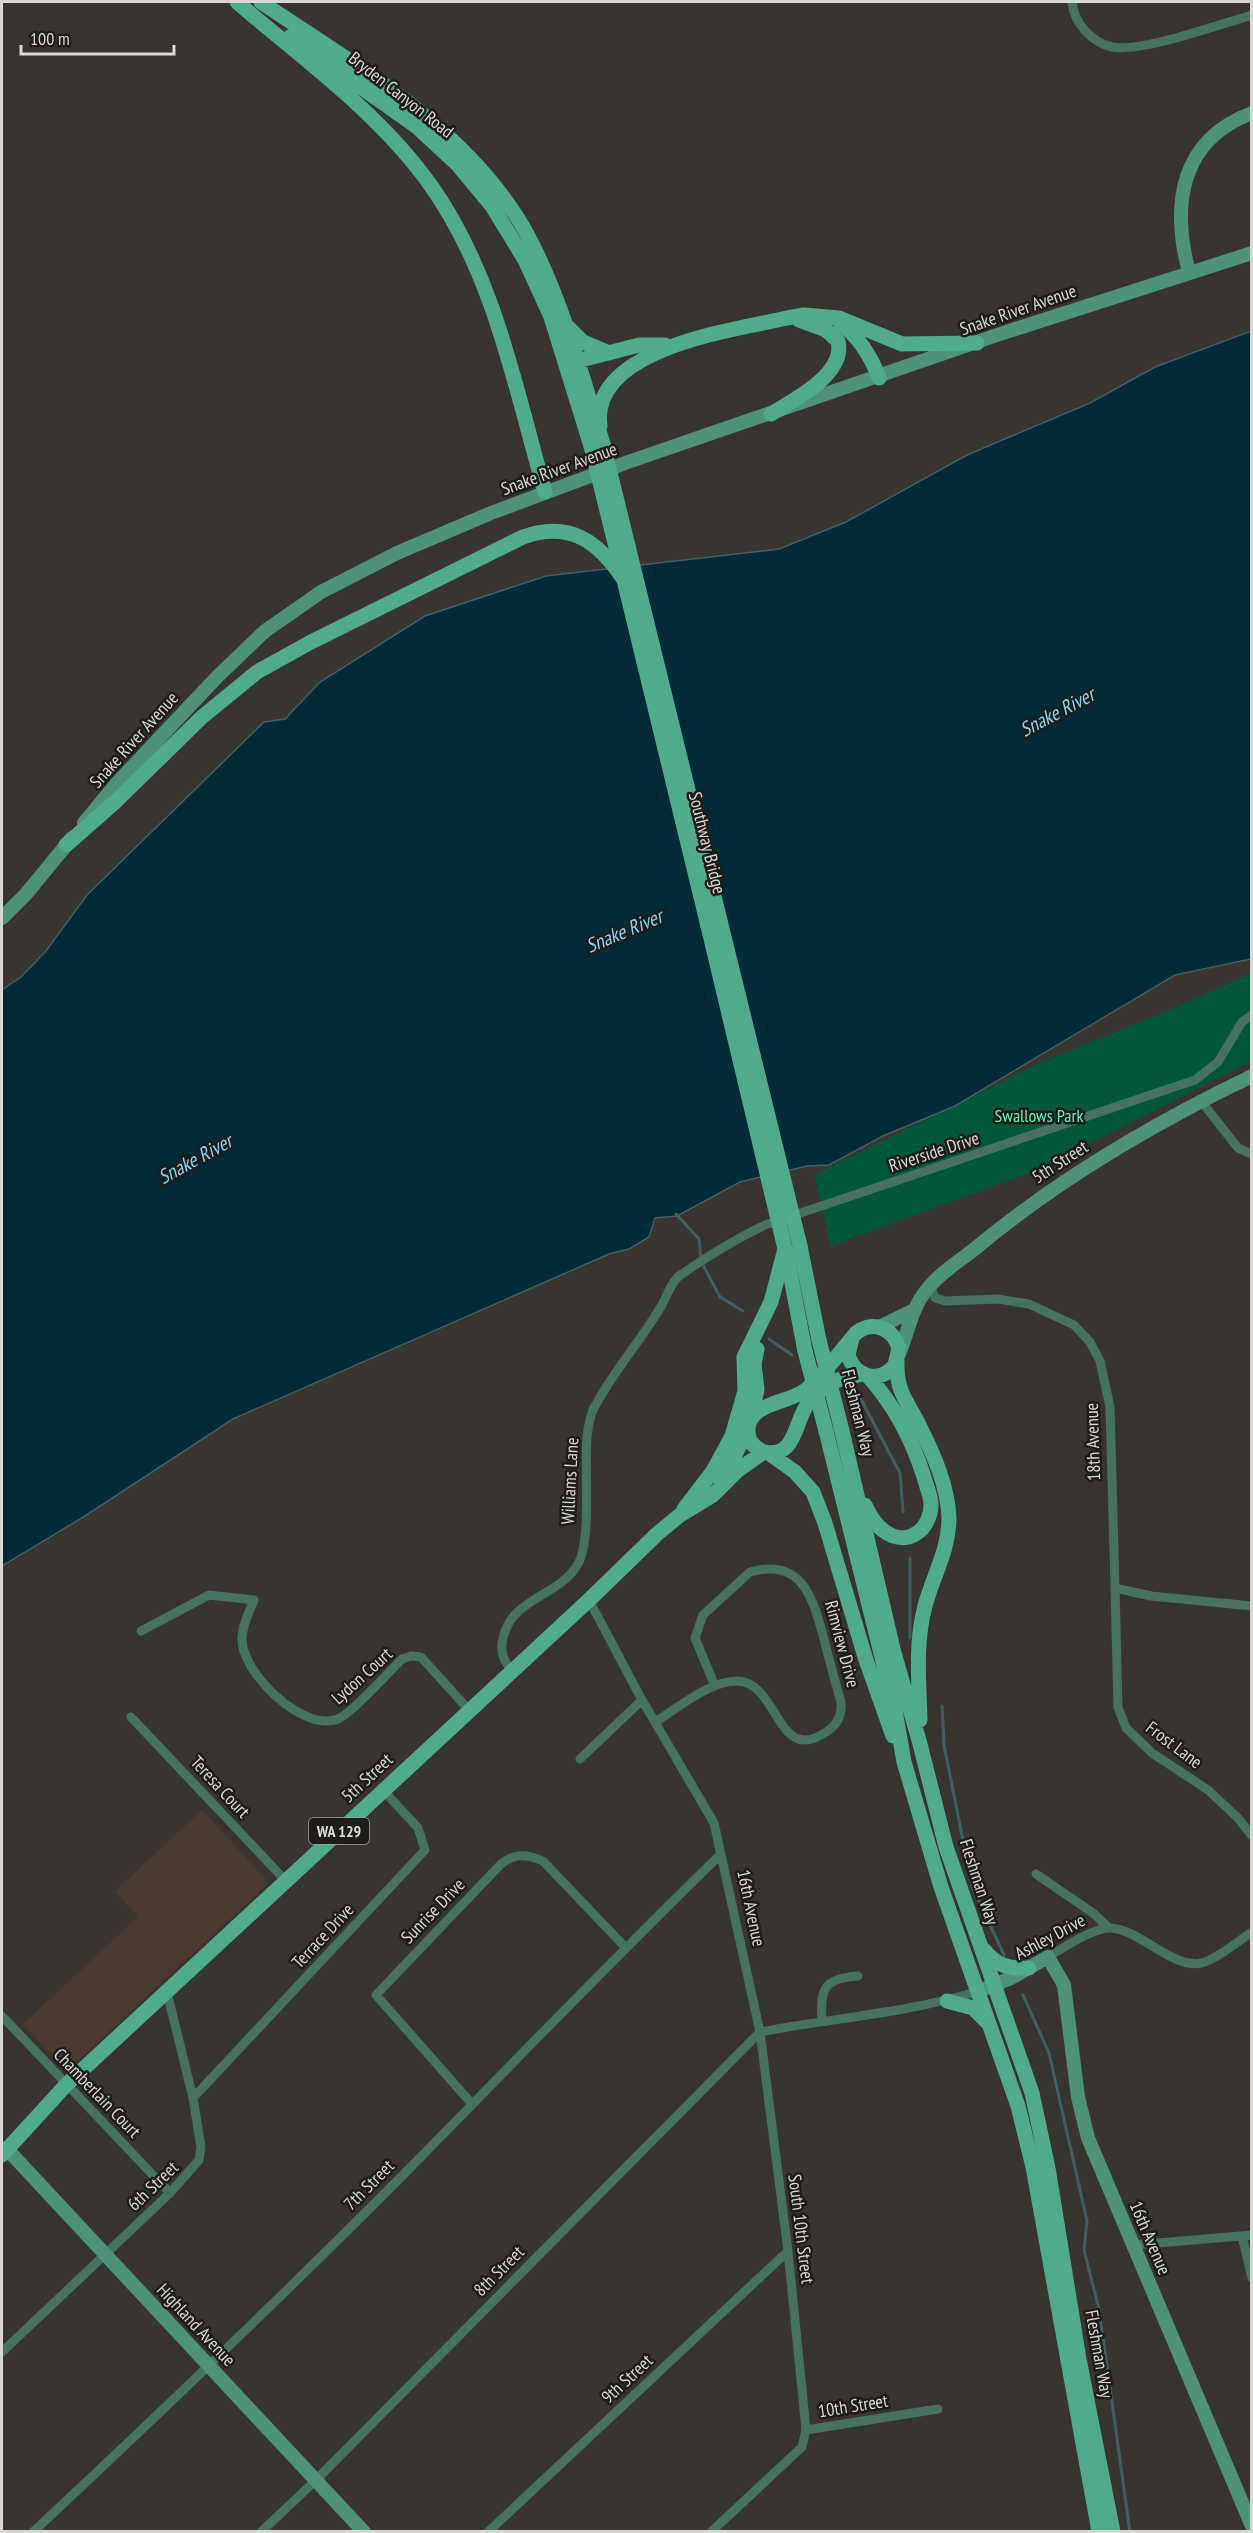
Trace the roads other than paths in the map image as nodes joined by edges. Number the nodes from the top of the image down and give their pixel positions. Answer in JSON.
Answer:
{"nodes":[{"id":1,"x":238,"y":2,"type":"edge"},
{"id":2,"x":261,"y":2,"type":"edge"},
{"id":3,"x":1072,"y":2,"type":"edge"},
{"id":4,"x":1251,"y":15,"type":"edge"},
{"id":5,"x":1251,"y":113,"type":"edge"},
{"id":6,"x":1251,"y":253,"type":"edge"},
{"id":7,"x":1189,"y":272,"type":"junction"},
{"id":8,"x":826,"y":316,"type":"junction"},
{"id":9,"x":787,"y":318,"type":"junction"},
{"id":10,"x":566,"y":324,"type":"junction"},
{"id":11,"x":977,"y":343,"type":"junction"},
{"id":12,"x":670,"y":345,"type":"junction"},
{"id":13,"x":609,"y":352,"type":"junction"},
{"id":14,"x":577,"y":361,"type":"junction"},
{"id":15,"x":879,"y":378,"type":"junction"},
{"id":16,"x":569,"y":380,"type":"junction"},
{"id":17,"x":771,"y":414,"type":"junction"},
{"id":18,"x":597,"y":445,"type":"junction"},
{"id":19,"x":545,"y":492,"type":"junction"},
{"id":20,"x":624,"y":580,"type":"junction"},
{"id":21,"x":66,"y":845,"type":"junction"},
{"id":22,"x":2,"y":918,"type":"edge"},
{"id":23,"x":1251,"y":1015,"type":"edge"},
{"id":24,"x":1251,"y":1076,"type":"edge"},
{"id":25,"x":1201,"y":1101,"type":"junction"},
{"id":26,"x":1251,"y":1154,"type":"edge"},
{"id":27,"x":793,"y":1247,"type":"junction"},
{"id":28,"x":677,"y":1277,"type":"joint"},
{"id":29,"x":930,"y":1285,"type":"junction"},
{"id":30,"x":912,"y":1311,"type":"junction"},
{"id":31,"x":760,"y":1325,"type":"junction"},
{"id":32,"x":879,"y":1327,"type":"junction"},
{"id":33,"x":852,"y":1338,"type":"junction"},
{"id":34,"x":898,"y":1357,"type":"junction"},
{"id":35,"x":865,"y":1375,"type":"junction"},
{"id":36,"x":750,"y":1423,"type":"junction"},
{"id":37,"x":767,"y":1453,"type":"junction"},
{"id":38,"x":698,"y":1491,"type":"junction"},
{"id":39,"x":859,"y":1495,"type":"junction"},
{"id":40,"x":680,"y":1515,"type":"junction"},
{"id":41,"x":1115,"y":1588,"type":"junction"},
{"id":42,"x":590,"y":1600,"type":"junction"},
{"id":43,"x":1251,"y":1606,"type":"edge"},
{"id":44,"x":141,"y":1631,"type":"dead end"},
{"id":45,"x":512,"y":1671,"type":"junction"},
{"id":46,"x":715,"y":1686,"type":"junction"},
{"id":47,"x":642,"y":1700,"type":"junction"},
{"id":48,"x":469,"y":1710,"type":"junction"},
{"id":49,"x":131,"y":1717,"type":"dead end"},
{"id":50,"x":655,"y":1722,"type":"junction"},
{"id":51,"x":920,"y":1744,"type":"junction"},
{"id":52,"x":580,"y":1759,"type":"dead end"},
{"id":53,"x":904,"y":1762,"type":"junction"},
{"id":54,"x":383,"y":1790,"type":"junction"},
{"id":55,"x":1251,"y":1836,"type":"edge"},
{"id":56,"x":721,"y":1854,"type":"junction"},
{"id":57,"x":1036,"y":1874,"type":"dead end"},
{"id":58,"x":285,"y":1880,"type":"junction"},
{"id":59,"x":1109,"y":1928,"type":"junction"},
{"id":60,"x":1251,"y":1932,"type":"edge"},
{"id":61,"x":979,"y":1942,"type":"junction"},
{"id":62,"x":625,"y":1947,"type":"junction"},
{"id":63,"x":1048,"y":1957,"type":"junction"},
{"id":64,"x":1029,"y":1968,"type":"junction"},
{"id":65,"x":858,"y":1976,"type":"dead end"},
{"id":66,"x":994,"y":1986,"type":"junction"},
{"id":67,"x":979,"y":1991,"type":"junction"},
{"id":68,"x":167,"y":1992,"type":"junction"},
{"id":69,"x":947,"y":2001,"type":"junction"},
{"id":70,"x":2,"y":2016,"type":"edge"},
{"id":71,"x":822,"y":2020,"type":"junction"},
{"id":72,"x":990,"y":2025,"type":"junction"},
{"id":73,"x":760,"y":2032,"type":"junction"},
{"id":74,"x":66,"y":2085,"type":"junction"},
{"id":75,"x":192,"y":2098,"type":"junction"},
{"id":76,"x":472,"y":2104,"type":"junction"},
{"id":77,"x":3,"y":2149,"type":"edge"},
{"id":78,"x":170,"y":2193,"type":"junction"},
{"id":79,"x":1247,"y":2236,"type":"edge"},
{"id":80,"x":1134,"y":2245,"type":"junction"},
{"id":81,"x":788,"y":2251,"type":"junction"},
{"id":82,"x":105,"y":2254,"type":"junction"},
{"id":83,"x":1251,"y":2278,"type":"edge"},
{"id":84,"x":2,"y":2352,"type":"edge"},
{"id":85,"x":209,"y":2367,"type":"junction"},
{"id":86,"x":938,"y":2409,"type":"dead end"},
{"id":87,"x":806,"y":2430,"type":"junction"},
{"id":88,"x":315,"y":2481,"type":"junction"},
{"id":89,"x":1251,"y":2526,"type":"edge"},
{"id":90,"x":33,"y":2532,"type":"edge"},
{"id":91,"x":261,"y":2532,"type":"edge"},
{"id":92,"x":364,"y":2532,"type":"edge"},
{"id":93,"x":488,"y":2532,"type":"edge"},
{"id":94,"x":711,"y":2532,"type":"edge"},
{"id":95,"x":1099,"y":2532,"type":"edge"},
{"id":96,"x":1113,"y":2532,"type":"edge"}],
"edges":[{"from":1,"to":16,"type":"main road","name":"Bryden Canyon Road"},
{"from":1,"to":19,"type":"main road"},
{"from":2,"to":10,"type":"main road","name":"Bryden Canyon Road"},
{"from":3,"to":4,"type":"street"},
{"from":5,"to":7,"type":"main road"},
{"from":6,"to":7,"type":"main road","name":"Snake River Avenue"},
{"from":7,"to":11,"type":"main road","name":"Snake River Avenue"},
{"from":8,"to":9,"type":"main road"},
{"from":8,"to":11,"type":"main road"},
{"from":8,"to":15,"type":"main road"},
{"from":9,"to":12,"type":"main road"},
{"from":9,"to":17,"type":"main road"},
{"from":10,"to":13,"type":"main road"},
{"from":10,"to":14,"type":"main road","name":"Bryden Canyon Road"},
{"from":11,"to":15,"type":"main road","name":"Snake River Avenue"},
{"from":12,"to":13,"type":"main road"},
{"from":12,"to":18,"type":"main road"},
{"from":13,"to":14,"type":"main road"},
{"from":14,"to":16,"type":"main road"},
{"from":14,"to":18,"type":"main road","name":"Bryden Canyon Road"},
{"from":15,"to":17,"type":"main road","name":"Snake River Avenue"},
{"from":16,"to":18,"type":"main road","name":"Bryden Canyon Road"},
{"from":17,"to":19,"type":"main road","name":"Snake River Avenue"},
{"from":18,"to":20,"type":"main road","name":"Southway Bridge","bridge":true},
{"from":18,"to":27,"type":"main road","name":"Southway Bridge","bridge":true},
{"from":19,"to":21,"type":"main road","name":"Snake River Avenue"},
{"from":20,"to":21,"type":"main road"},
{"from":20,"to":27,"type":"main road","name":"Southway Bridge","bridge":true},
{"from":21,"to":22,"type":"main road","name":"Snake River Avenue"},
{"from":23,"to":28,"type":"street","name":"Riverside Drive"},
{"from":24,"to":25,"type":"main road","name":"5th Street"},
{"from":25,"to":26,"type":"street"},
{"from":25,"to":29,"type":"main road","name":"5th Street"},
{"from":27,"to":31,"type":"main road"},
{"from":27,"to":39,"type":"main road","name":"Fleshman Way","bridge":true},
{"from":27,"to":53,"type":"main road","name":"Fleshman Way","bridge":true},
{"from":28,"to":45,"type":"street","name":"Williams Lane"},
{"from":29,"to":30,"type":"main road","name":"5th Street"},
{"from":29,"to":41,"type":"street","name":"18th Avenue"},
{"from":30,"to":32,"type":"main road","name":"5th Street"},
{"from":30,"to":34,"type":"main road","name":"5th Street"},
{"from":31,"to":36,"type":"main road","name":"5th Street"},
{"from":31,"to":38,"type":"main road"},
{"from":32,"to":33,"type":"main road"},
{"from":32,"to":34,"type":"main road"},
{"from":33,"to":35,"type":"main road"},
{"from":33,"to":36,"type":"main road"},
{"from":34,"to":35,"type":"main road"},
{"from":34,"to":51,"type":"main road"},
{"from":35,"to":37,"type":"main road","name":"5th Street"},
{"from":35,"to":39,"type":"main road"},
{"from":36,"to":37,"type":"main road"},
{"from":36,"to":38,"type":"main road","name":"5th Street"},
{"from":37,"to":40,"type":"main road","name":"5th Street"},
{"from":37,"to":53,"type":"main road"},
{"from":38,"to":40,"type":"main road","name":"5th Street"},
{"from":39,"to":51,"type":"main road","name":"Fleshman Way"},
{"from":40,"to":42,"type":"main road","name":"5th Street","number":"WA 129"},
{"from":41,"to":43,"type":"street"},
{"from":41,"to":55,"type":"street","name":"Frost Lane"},
{"from":42,"to":45,"type":"main road","name":"5th Street","number":"WA 129"},
{"from":42,"to":47,"type":"street","name":"16th Avenue"},
{"from":44,"to":48,"type":"street","name":"Lydon Court"},
{"from":45,"to":48,"type":"main road","name":"5th Street","number":"WA 129"},
{"from":46,"to":46,"type":"street","name":"Rimview Drive"},
{"from":46,"to":50,"type":"street","name":"Rimview Drive"},
{"from":47,"to":50,"type":"street","name":"16th Avenue"},
{"from":47,"to":52,"type":"street"},
{"from":48,"to":54,"type":"main road","name":"5th Street","number":"WA 129"},
{"from":49,"to":58,"type":"street","name":"Teresa Court"},
{"from":50,"to":56,"type":"street","name":"16th Avenue"},
{"from":51,"to":61,"type":"main road","name":"Fleshman Way"},
{"from":53,"to":67,"type":"main road","name":"Fleshman Way"},
{"from":54,"to":58,"type":"main road","name":"5th Street","number":"WA 129"},
{"from":54,"to":75,"type":"street","name":"Terrace Drive"},
{"from":56,"to":62,"type":"street","name":"7th Street"},
{"from":56,"to":73,"type":"street","name":"16th Avenue"},
{"from":57,"to":59,"type":"street"},
{"from":58,"to":68,"type":"main road","name":"5th Street","number":"WA 129"},
{"from":59,"to":60,"type":"street","name":"Ashley Drive"},
{"from":59,"to":63,"type":"street","name":"Ashley Drive"},
{"from":61,"to":64,"type":"main road"},
{"from":61,"to":66,"type":"main road","name":"Fleshman Way"},
{"from":62,"to":76,"type":"street","name":"7th Street"},
{"from":62,"to":76,"type":"street","name":"Sunrise Drive"},
{"from":63,"to":64,"type":"main road","name":"Ashley Drive"},
{"from":63,"to":80,"type":"main road","name":"16th Avenue"},
{"from":64,"to":66,"type":"main road","name":"Ashley Drive"},
{"from":65,"to":71,"type":"street"},
{"from":66,"to":67,"type":"main road","name":"Ashley Drive"},
{"from":66,"to":96,"type":"main road","name":"Fleshman Way"},
{"from":67,"to":69,"type":"street"},
{"from":67,"to":72,"type":"main road","name":"Fleshman Way"},
{"from":68,"to":74,"type":"main road","name":"5th Street","number":"WA 129"},
{"from":68,"to":75,"type":"street","name":"6th Street"},
{"from":69,"to":71,"type":"street"},
{"from":69,"to":72,"type":"main road"},
{"from":70,"to":74,"type":"street","name":"Chamberlain Court"},
{"from":71,"to":73,"type":"street"},
{"from":72,"to":95,"type":"main road","name":"Fleshman Way"},
{"from":73,"to":81,"type":"street","name":"South 10th Street"},
{"from":73,"to":88,"type":"street","name":"8th Street"},
{"from":74,"to":77,"type":"main road","name":"5th Street","number":"WA 129"},
{"from":74,"to":78,"type":"street","name":"Chamberlain Court"},
{"from":75,"to":78,"type":"street","name":"6th Street"},
{"from":76,"to":85,"type":"street","name":"7th Street"},
{"from":77,"to":82,"type":"main road","name":"Highland Avenue"},
{"from":78,"to":82,"type":"street","name":"6th Street"},
{"from":79,"to":80,"type":"street"},
{"from":79,"to":83,"type":"street"},
{"from":80,"to":89,"type":"main road","name":"16th Avenue"},
{"from":81,"to":87,"type":"street","name":"South 10th Street"},
{"from":81,"to":93,"type":"street","name":"9th Street"},
{"from":82,"to":84,"type":"street","name":"6th Street"},
{"from":82,"to":85,"type":"main road","name":"Highland Avenue"},
{"from":85,"to":88,"type":"main road","name":"Highland Avenue"},
{"from":85,"to":90,"type":"street","name":"7th Street"},
{"from":86,"to":87,"type":"street","name":"10th Street"},
{"from":87,"to":94,"type":"street","name":"10th Street"},
{"from":88,"to":91,"type":"street","name":"8th Street"},
{"from":88,"to":92,"type":"main road","name":"Highland Avenue"}]}
